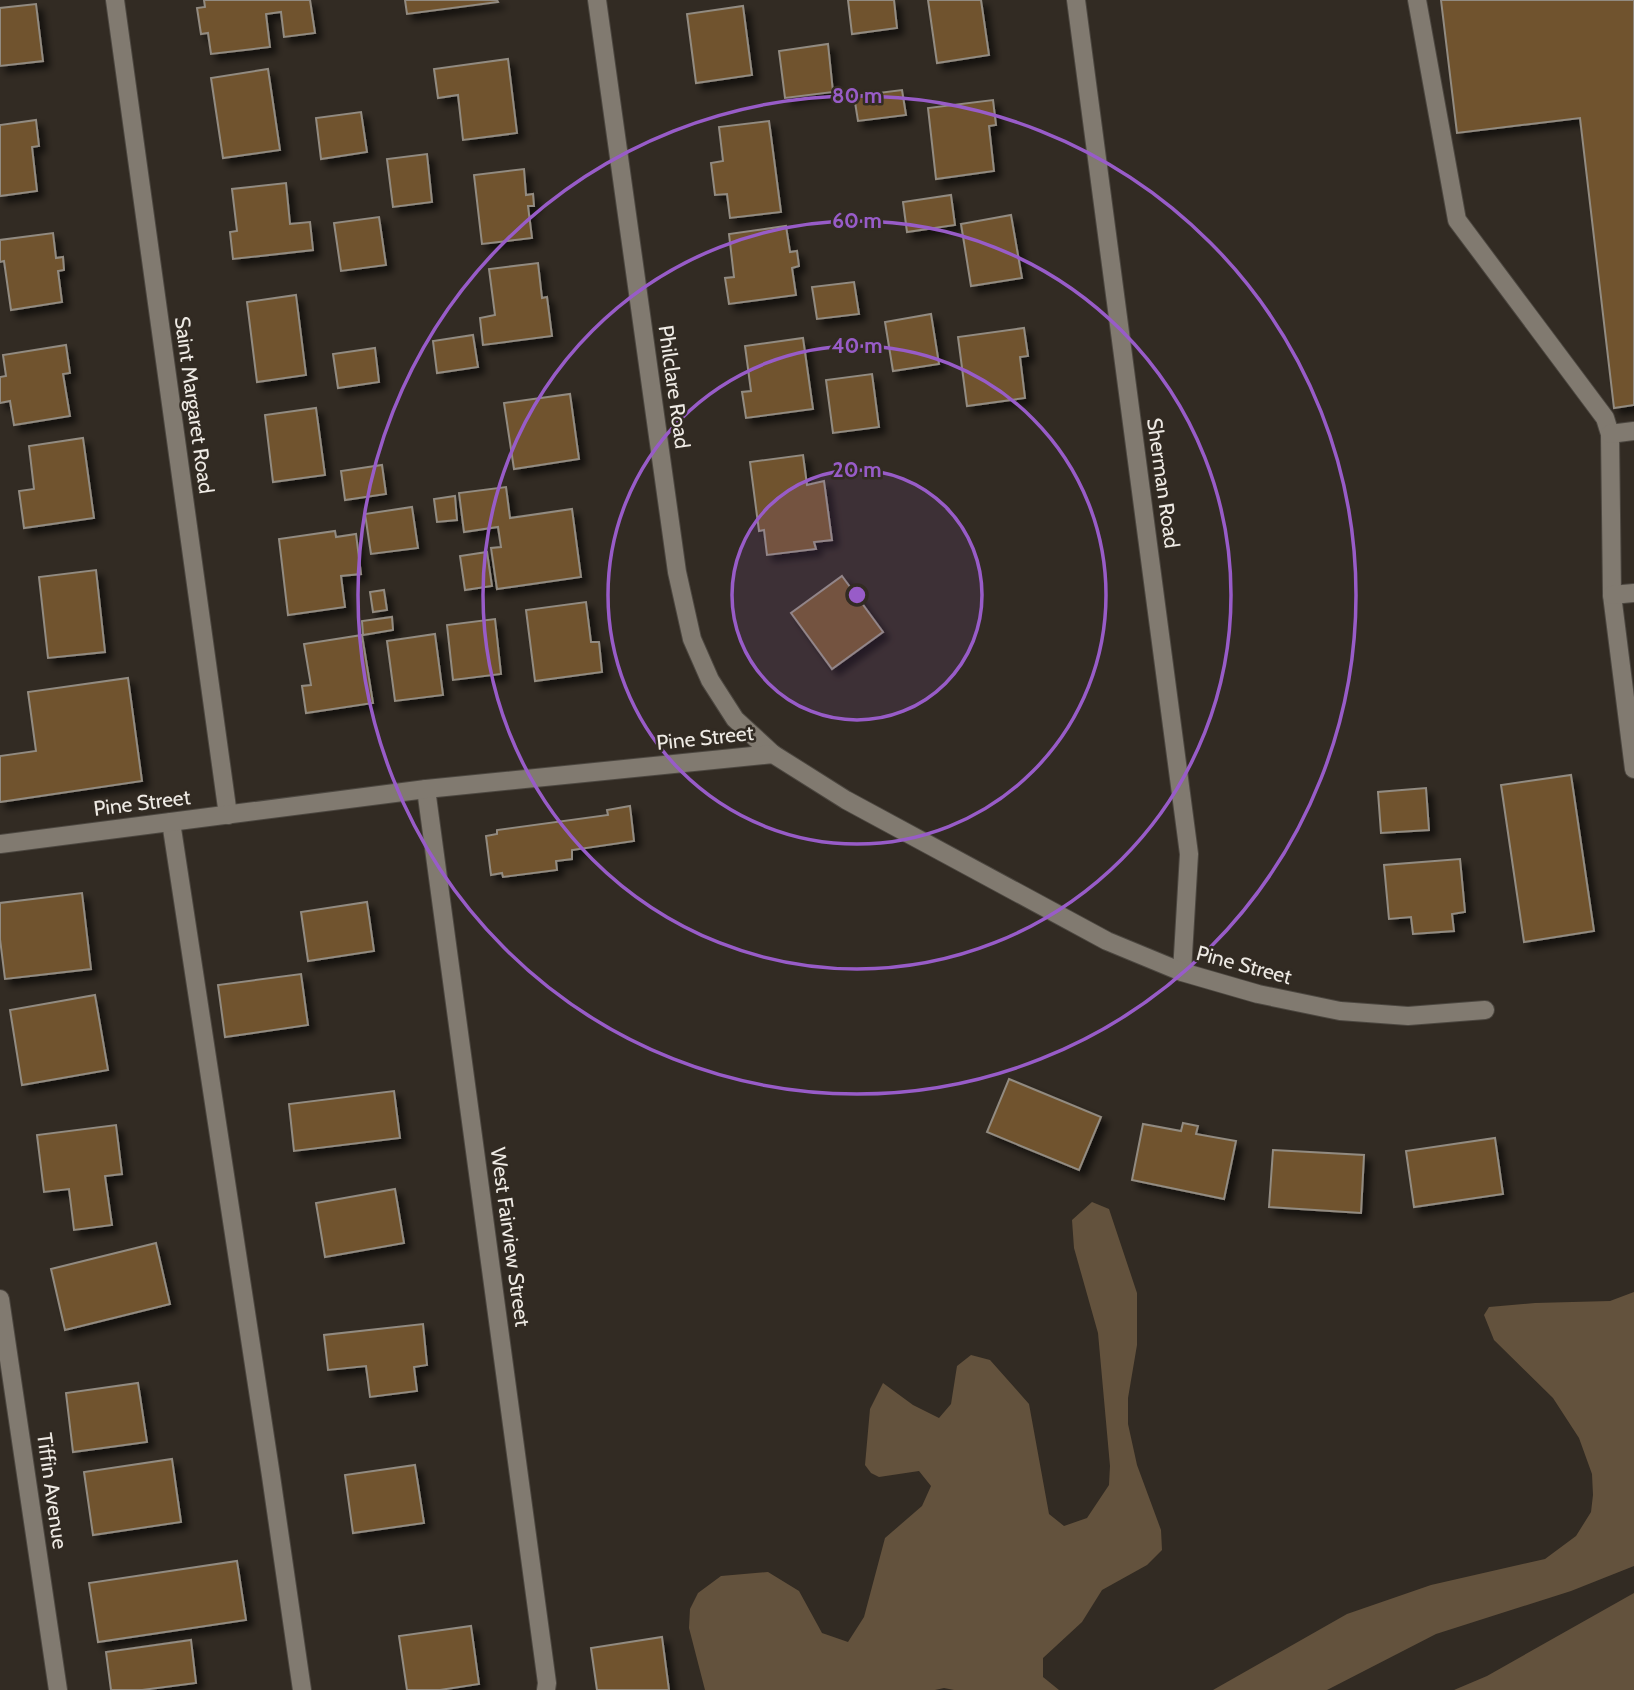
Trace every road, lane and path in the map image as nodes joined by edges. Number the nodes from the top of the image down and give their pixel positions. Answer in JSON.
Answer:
{"nodes":[{"id":1,"x":115,"y":0,"type":"edge"},
{"id":2,"x":597,"y":0,"type":"edge"},
{"id":3,"x":1076,"y":0,"type":"edge"},
{"id":4,"x":1417,"y":0,"type":"edge"},
{"id":5,"x":1634,"y":431,"type":"edge"},
{"id":6,"x":1611,"y":434,"type":"junction"},
{"id":7,"x":1634,"y":593,"type":"edge"},
{"id":8,"x":1612,"y":594,"type":"junction"},
{"id":9,"x":773,"y":754,"type":"junction"},
{"id":10,"x":1634,"y":769,"type":"edge"},
{"id":11,"x":426,"y":789,"type":"junction"},
{"id":12,"x":228,"y":816,"type":"junction"},
{"id":13,"x":171,"y":822,"type":"junction"},
{"id":14,"x":0,"y":844,"type":"edge"},
{"id":15,"x":1182,"y":972,"type":"junction"},
{"id":16,"x":1485,"y":1010,"type":"dead end"},
{"id":17,"x":0,"y":1299,"type":"edge"},
{"id":18,"x":58,"y":1690,"type":"edge"},
{"id":19,"x":302,"y":1690,"type":"edge"},
{"id":20,"x":546,"y":1690,"type":"edge"}],
"edges":[{"from":1,"to":12,"type":"street","name":"Saint Margaret Road"},
{"from":2,"to":9,"type":"street","name":"Philclare Road"},
{"from":3,"to":15,"type":"street","name":"Sherman Road"},
{"from":4,"to":6,"type":"street"},
{"from":5,"to":6,"type":"street"},
{"from":6,"to":8,"type":"street"},
{"from":7,"to":8,"type":"street"},
{"from":8,"to":10,"type":"street"},
{"from":9,"to":11,"type":"street","name":"Pine Street"},
{"from":9,"to":15,"type":"street","name":"Pine Street"},
{"from":11,"to":12,"type":"street","name":"Pine Street"},
{"from":11,"to":20,"type":"street","name":"West Fairview Street"},
{"from":12,"to":13,"type":"street","name":"Pine Street"},
{"from":13,"to":14,"type":"street","name":"Pine Street"},
{"from":13,"to":19,"type":"street"},
{"from":15,"to":16,"type":"street","name":"Pine Street"},
{"from":17,"to":18,"type":"street","name":"Tiffin Avenue"}]}
